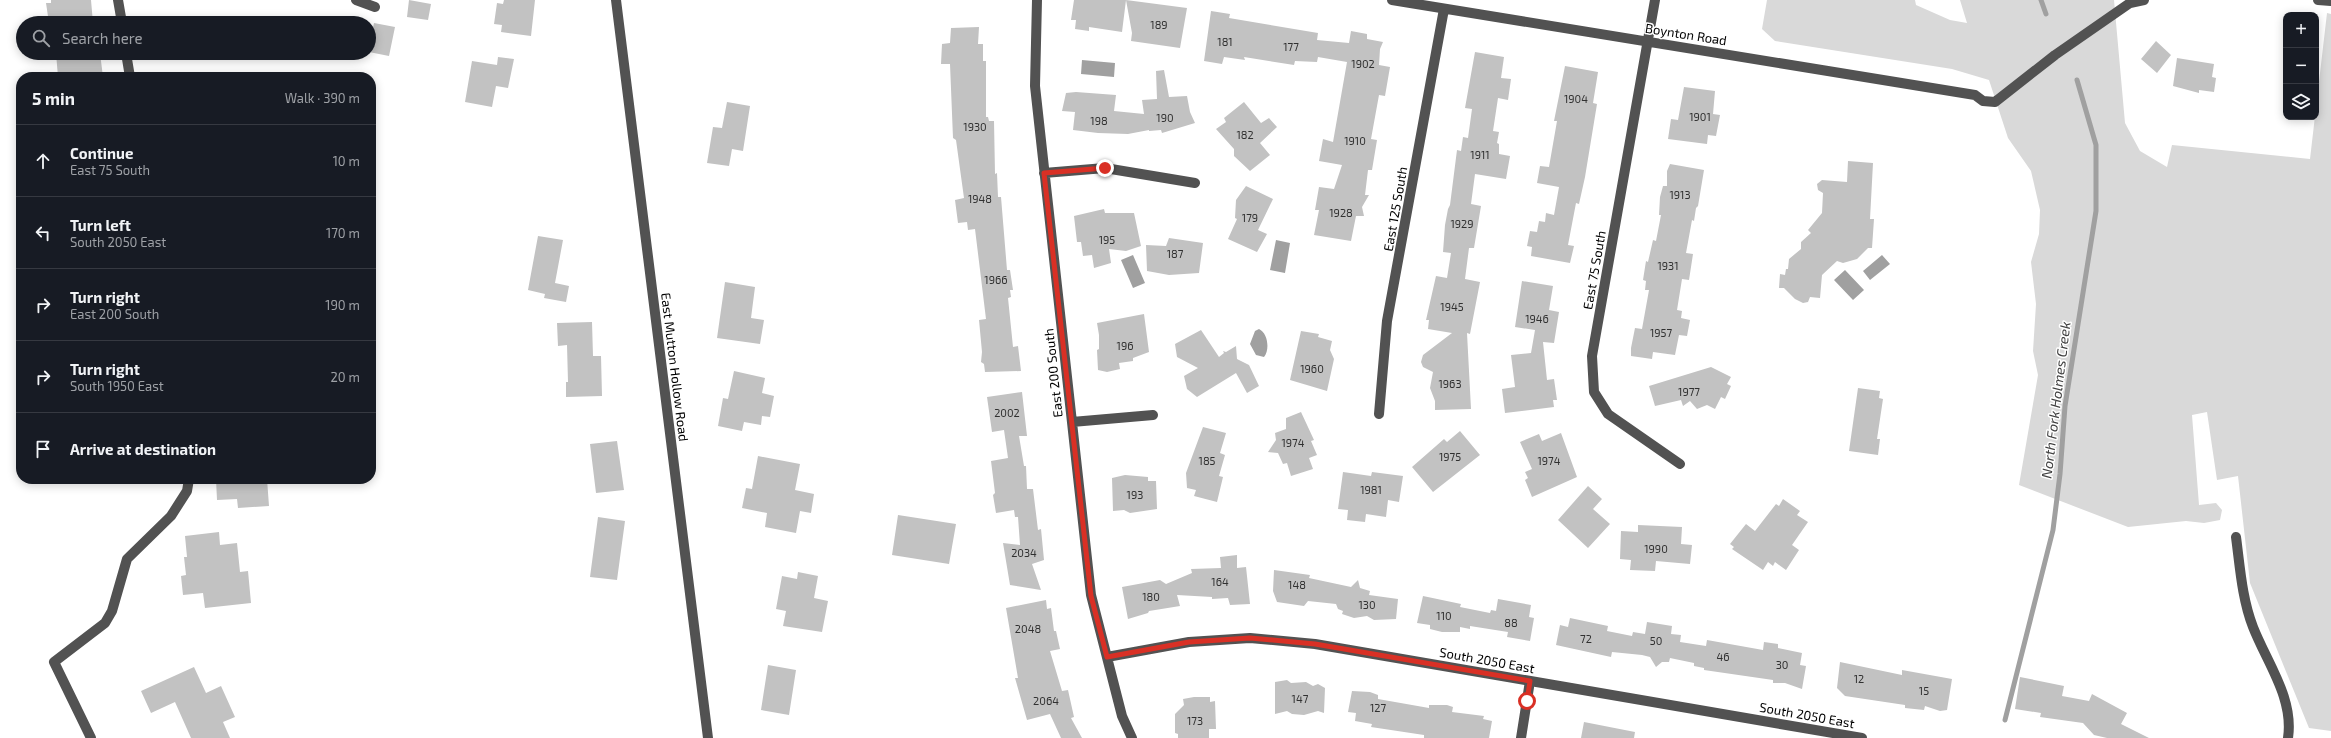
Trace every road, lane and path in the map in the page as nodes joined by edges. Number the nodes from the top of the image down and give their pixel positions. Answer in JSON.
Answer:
{"nodes":[{"id":1,"x":118,"y":0,"type":"edge"},
{"id":2,"x":356,"y":0,"type":"edge"},
{"id":3,"x":616,"y":0,"type":"edge"},
{"id":4,"x":1037,"y":0,"type":"edge"},
{"id":5,"x":1392,"y":0,"type":"edge"},
{"id":6,"x":1655,"y":0,"type":"edge"},
{"id":7,"x":2144,"y":0,"type":"edge"},
{"id":8,"x":2318,"y":0,"type":"edge"},
{"id":9,"x":2331,"y":2,"type":"edge"},
{"id":10,"x":375,"y":7,"type":"dead end"},
{"id":11,"x":1444,"y":9,"type":"junction"},
{"id":12,"x":121,"y":16,"type":"edge"},
{"id":13,"x":1648,"y":41,"type":"junction"},
{"id":14,"x":127,"y":60,"type":"edge"},
{"id":15,"x":129,"y":72,"type":"edge"},
{"id":16,"x":1044,"y":173,"type":"junction"},
{"id":17,"x":1195,"y":183,"type":"dead end"},
{"id":18,"x":1379,"y":414,"type":"dead end"},
{"id":19,"x":1153,"y":415,"type":"dead end"},
{"id":20,"x":1072,"y":422,"type":"junction"},
{"id":21,"x":1680,"y":464,"type":"dead end"},
{"id":22,"x":188,"y":484,"type":"edge"},
{"id":23,"x":2236,"y":537,"type":"dead end"},
{"id":24,"x":1107,"y":657,"type":"junction"},
{"id":25,"x":1530,"y":681,"type":"junction"},
{"id":26,"x":1848,"y":737,"type":"edge"},
{"id":27,"x":91,"y":738,"type":"edge"},
{"id":28,"x":708,"y":738,"type":"edge"},
{"id":29,"x":1132,"y":738,"type":"edge"},
{"id":30,"x":1521,"y":738,"type":"edge"},
{"id":31,"x":1862,"y":738,"type":"edge"},
{"id":32,"x":2288,"y":738,"type":"edge"}],
"edges":[{"from":1,"to":12,"type":"street"},
{"from":2,"to":10,"type":"street"},
{"from":3,"to":28,"type":"street","name":"East Mutton Hollow Road"},
{"from":4,"to":16,"type":"street","name":"East 200 South"},
{"from":5,"to":11,"type":"street","name":"Boynton Road"},
{"from":6,"to":13,"type":"street","name":"East 75 South"},
{"from":7,"to":13,"type":"street","name":"Boynton Road"},
{"from":8,"to":9,"type":"street"},
{"from":11,"to":13,"type":"street","name":"Boynton Road"},
{"from":11,"to":18,"type":"street","name":"East 125 South"},
{"from":13,"to":21,"type":"street","name":"East 75 South"},
{"from":14,"to":15,"type":"street"},
{"from":16,"to":17,"type":"street"},
{"from":16,"to":20,"type":"street","name":"East 200 South"},
{"from":19,"to":20,"type":"street"},
{"from":20,"to":24,"type":"street","name":"East 200 South"},
{"from":22,"to":27,"type":"street"},
{"from":23,"to":32,"type":"street"},
{"from":24,"to":25,"type":"street","name":"South 2050 East"},
{"from":24,"to":29,"type":"street","name":"East 200 South"},
{"from":25,"to":26,"type":"street","name":"South 2050 East"},
{"from":25,"to":30,"type":"street"},
{"from":26,"to":31,"type":"street","name":"South 2050 East"}]}
